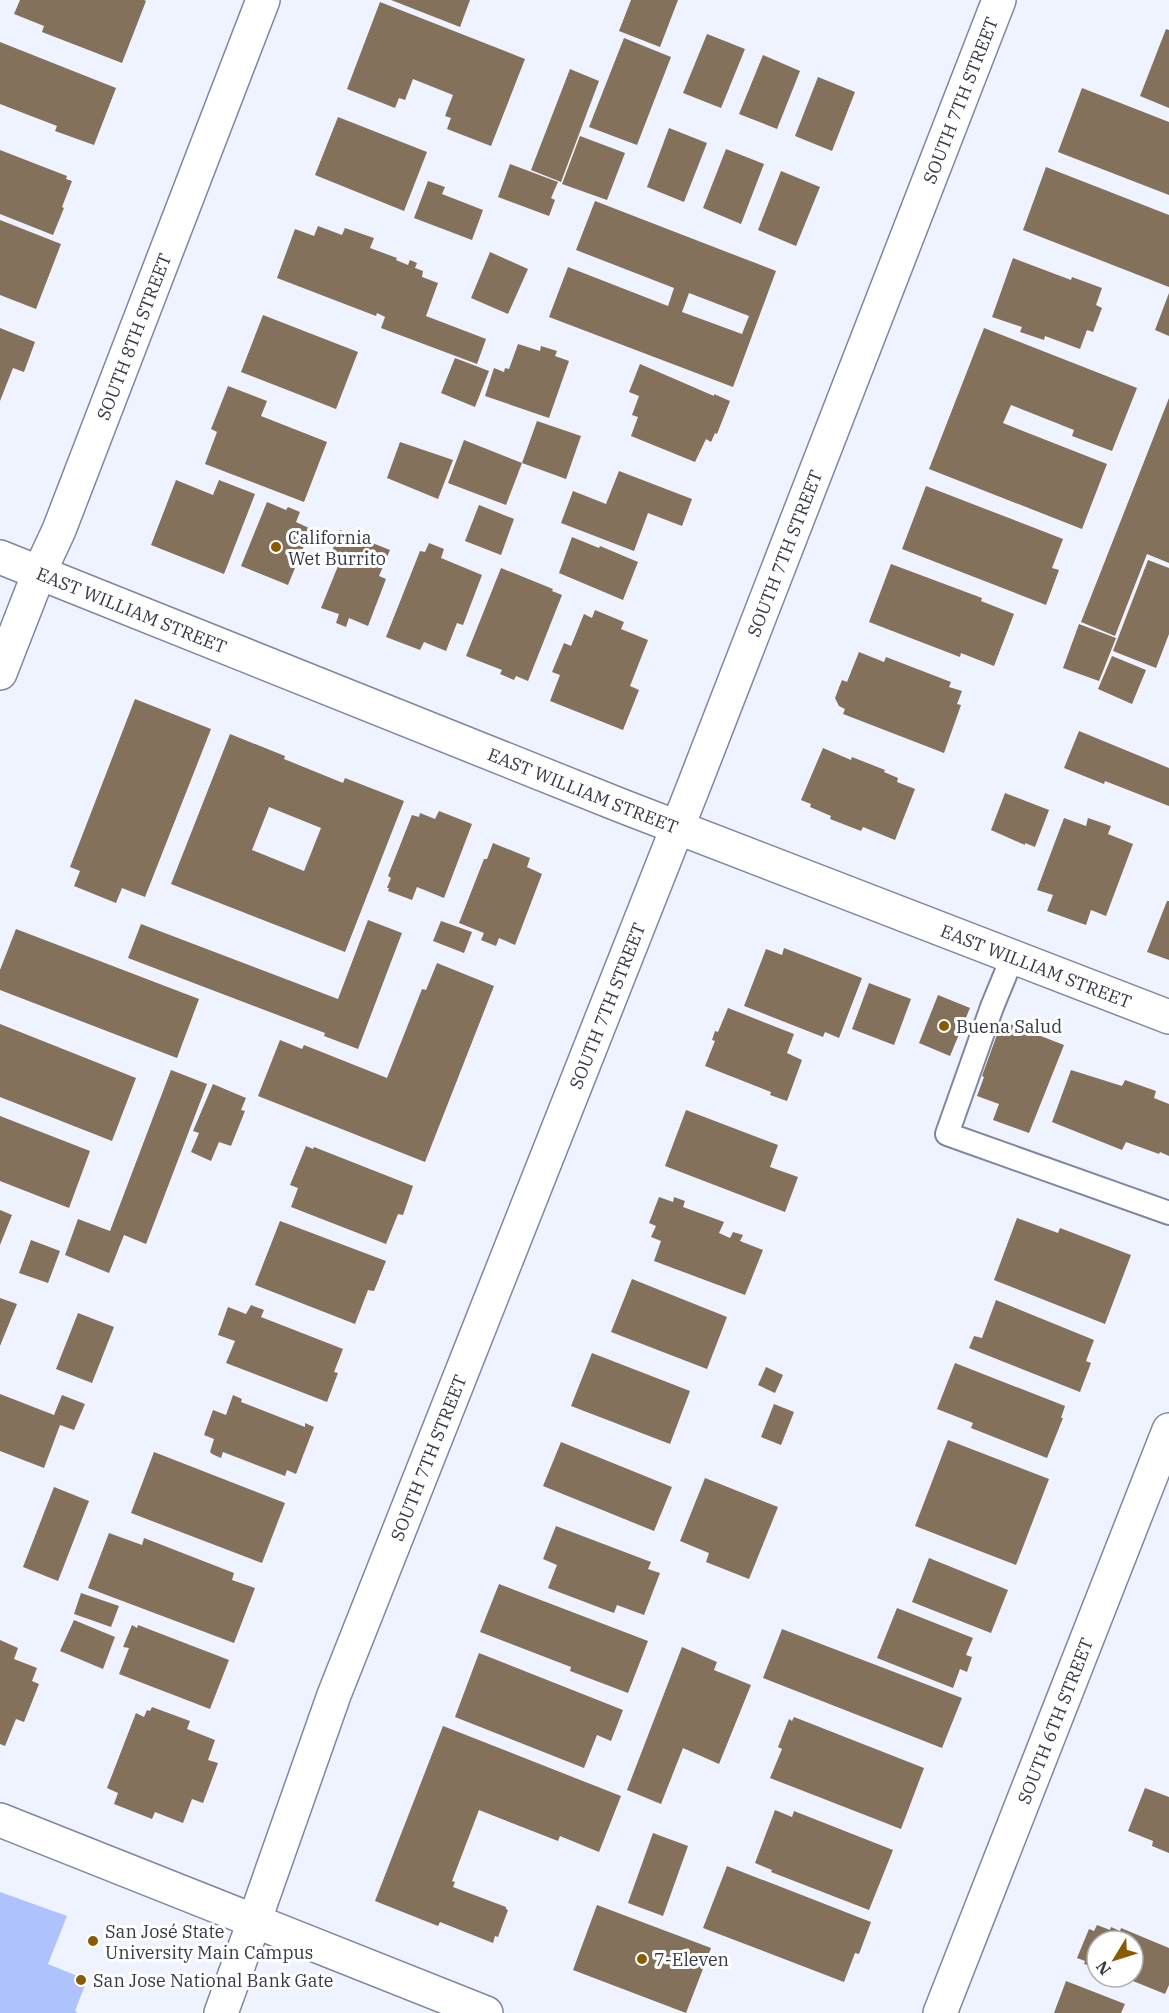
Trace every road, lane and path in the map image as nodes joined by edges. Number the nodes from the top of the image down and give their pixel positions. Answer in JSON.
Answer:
{"nodes":[{"id":1,"x":263,"y":0,"type":"edge"},
{"id":2,"x":999,"y":0,"type":"edge"},
{"id":3,"x":0,"y":557,"type":"edge"},
{"id":4,"x":39,"y":573,"type":"junction"},
{"id":5,"x":0,"y":673,"type":"edge"},
{"id":6,"x":677,"y":827,"type":"junction"},
{"id":7,"x":1013,"y":956,"type":"junction"},
{"id":8,"x":1169,"y":1017,"type":"edge"},
{"id":9,"x":1169,"y":1213,"type":"edge"},
{"id":10,"x":1169,"y":1430,"type":"edge"},
{"id":11,"x":0,"y":1820,"type":"edge"},
{"id":12,"x":254,"y":1922,"type":"junction"},
{"id":13,"x":221,"y":2013,"type":"edge"},
{"id":14,"x":486,"y":2013,"type":"edge"},
{"id":15,"x":940,"y":2013,"type":"edge"}],
"edges":[{"from":1,"to":4,"type":"street","name":"SOUTH 8TH STREET"},
{"from":2,"to":6,"type":"street","name":"SOUTH 7TH STREET"},
{"from":3,"to":4,"type":"street","name":"EAST WILLIAM STREET"},
{"from":4,"to":5,"type":"street","name":"SOUTH 8TH STREET"},
{"from":4,"to":6,"type":"street","name":"EAST WILLIAM STREET"},
{"from":6,"to":7,"type":"street","name":"EAST WILLIAM STREET"},
{"from":6,"to":12,"type":"street","name":"SOUTH 7TH STREET"},
{"from":7,"to":8,"type":"street","name":"EAST WILLIAM STREET"},
{"from":7,"to":9,"type":"lane"},
{"from":10,"to":15,"type":"street","name":"SOUTH 6TH STREET"},
{"from":11,"to":12,"type":"street"},
{"from":12,"to":13,"type":"street","name":"SOUTH 7TH STREET"},
{"from":12,"to":14,"type":"street"}]}
